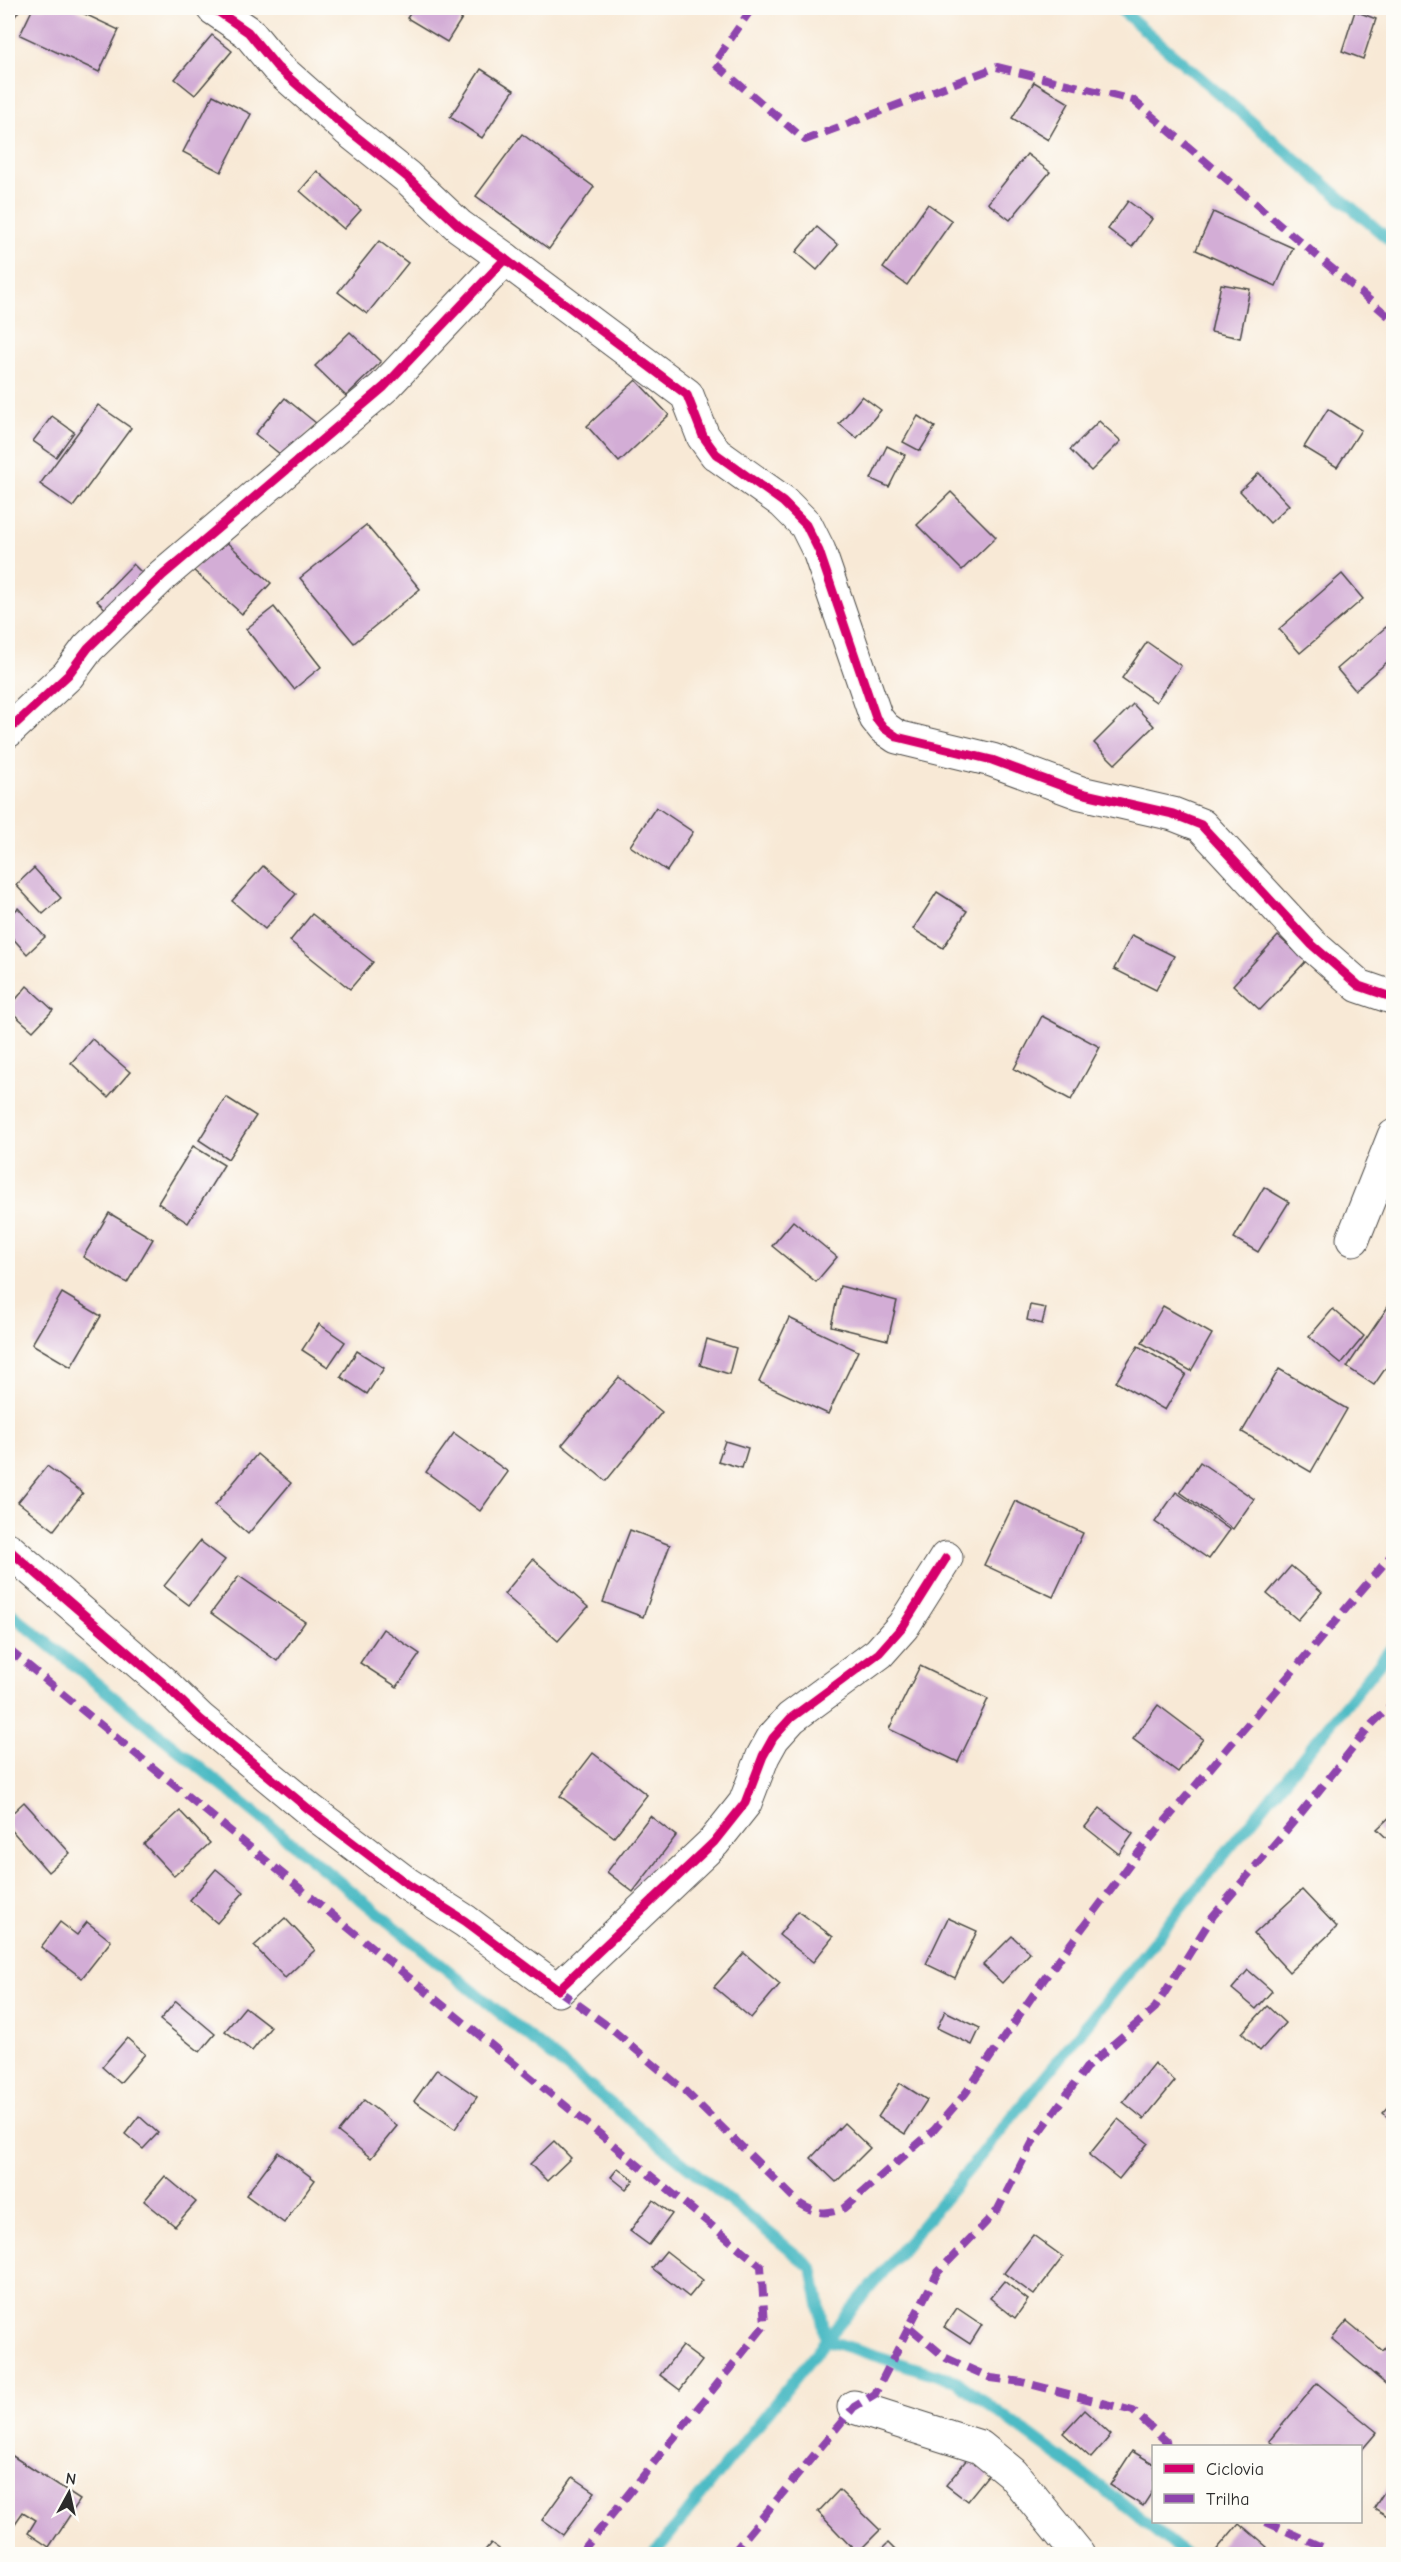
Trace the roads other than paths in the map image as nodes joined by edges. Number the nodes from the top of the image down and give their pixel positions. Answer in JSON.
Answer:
{"nodes":[{"id":1,"x":213,"y":8,"type":"edge"},
{"id":2,"x":505,"y":259,"type":"junction"},
{"id":3,"x":8,"y":731,"type":"edge"},
{"id":4,"x":1394,"y":998,"type":"edge"},
{"id":5,"x":1394,"y":1136,"type":"edge"},
{"id":6,"x":1353,"y":1239,"type":"dead end"},
{"id":7,"x":8,"y":1549,"type":"edge"},
{"id":8,"x":946,"y":1558,"type":"dead end"},
{"id":9,"x":854,"y":2407,"type":"dead end"},
{"id":10,"x":1078,"y":2554,"type":"edge"}],
"edges":[{"from":1,"to":2,"type":"street"},
{"from":2,"to":3,"type":"street"},
{"from":2,"to":4,"type":"street"},
{"from":5,"to":6,"type":"street"},
{"from":7,"to":8,"type":"street"},
{"from":9,"to":10,"type":"street"}]}
